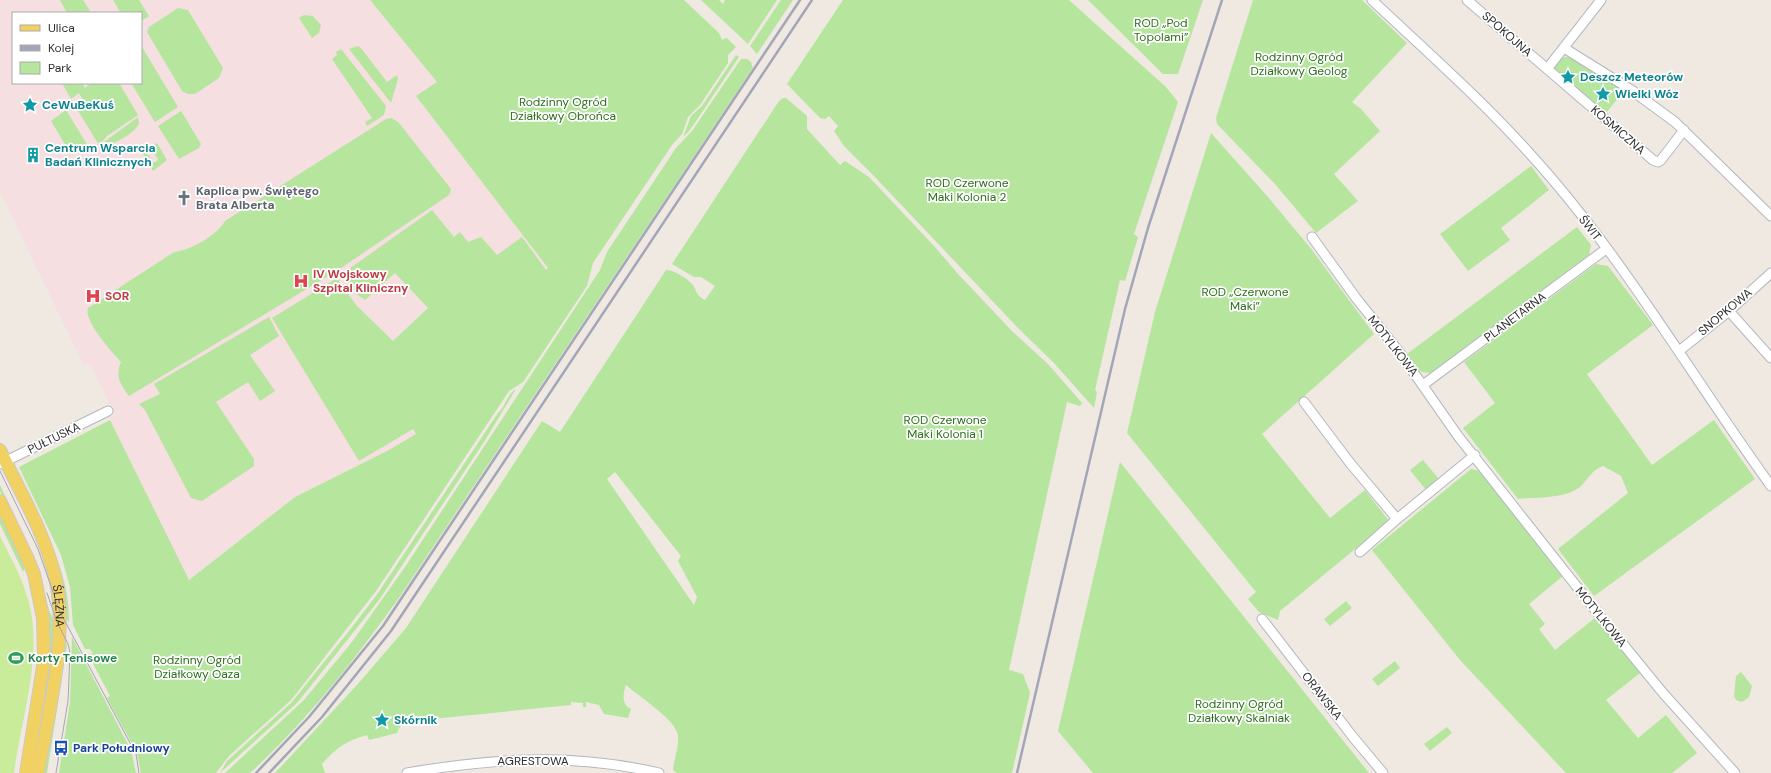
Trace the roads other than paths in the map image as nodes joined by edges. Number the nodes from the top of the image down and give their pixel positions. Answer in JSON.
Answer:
{"nodes":[{"id":1,"x":1372,"y":0,"type":"edge"},
{"id":2,"x":1467,"y":0,"type":"edge"},
{"id":3,"x":1602,"y":0,"type":"edge"},
{"id":4,"x":1564,"y":48,"type":"junction"},
{"id":5,"x":1547,"y":69,"type":"junction"},
{"id":6,"x":1684,"y":130,"type":"junction"},
{"id":7,"x":1771,"y":216,"type":"edge"},
{"id":8,"x":1312,"y":237,"type":"dead end"},
{"id":9,"x":1606,"y":249,"type":"junction"},
{"id":10,"x":1771,"y":273,"type":"edge"},
{"id":11,"x":1729,"y":311,"type":"junction"},
{"id":12,"x":1679,"y":351,"type":"junction"},
{"id":13,"x":1771,"y":358,"type":"edge"},
{"id":14,"x":1422,"y":385,"type":"junction"},
{"id":15,"x":1304,"y":402,"type":"dead end"},
{"id":16,"x":108,"y":411,"type":"dead end"},
{"id":17,"x":0,"y":450,"type":"edge"},
{"id":18,"x":1474,"y":455,"type":"junction"},
{"id":19,"x":3,"y":463,"type":"edge"},
{"id":20,"x":1771,"y":486,"type":"edge"},
{"id":21,"x":0,"y":500,"type":"edge"},
{"id":22,"x":1397,"y":519,"type":"junction"},
{"id":23,"x":1360,"y":552,"type":"dead end"},
{"id":24,"x":1262,"y":619,"type":"dead end"},
{"id":25,"x":26,"y":773,"type":"edge"},
{"id":26,"x":38,"y":773,"type":"edge"},
{"id":27,"x":407,"y":773,"type":"edge"},
{"id":28,"x":659,"y":773,"type":"edge"},
{"id":29,"x":1383,"y":773,"type":"edge"},
{"id":30,"x":1735,"y":773,"type":"edge"}],
"edges":[{"from":1,"to":9,"type":"street","name":"ŚWIT"},
{"from":2,"to":5,"type":"street","name":"SPOKOJNA"},
{"from":3,"to":4,"type":"street"},
{"from":4,"to":5,"type":"street"},
{"from":4,"to":6,"type":"street"},
{"from":5,"to":6,"type":"street","name":"KOSMICZNA"},
{"from":6,"to":7,"type":"street"},
{"from":8,"to":14,"type":"street","name":"MOTYLKOWA"},
{"from":9,"to":12,"type":"street","name":"ŚWIT"},
{"from":9,"to":14,"type":"street","name":"PLANETARNA"},
{"from":10,"to":11,"type":"street","name":"SNOPKOWA"},
{"from":11,"to":12,"type":"street","name":"SNOPKOWA"},
{"from":11,"to":13,"type":"street"},
{"from":12,"to":20,"type":"street","name":"ŚWIT"},
{"from":14,"to":18,"type":"street","name":"MOTYLKOWA"},
{"from":15,"to":22,"type":"street"},
{"from":16,"to":19,"type":"street","name":"PUŁTUSKA"},
{"from":17,"to":19,"type":"main road","name":"ŚLĘŻNA"},
{"from":18,"to":22,"type":"street"},
{"from":18,"to":30,"type":"street","name":"MOTYLKOWA"},
{"from":19,"to":26,"type":"main road","name":"ŚLĘŻNA"},
{"from":21,"to":25,"type":"main road","name":"ŚLĘŻNA"},
{"from":22,"to":23,"type":"street"},
{"from":24,"to":29,"type":"street","name":"ORAWSKA"},
{"from":27,"to":28,"type":"street","name":"AGRESTOWA"}]}
